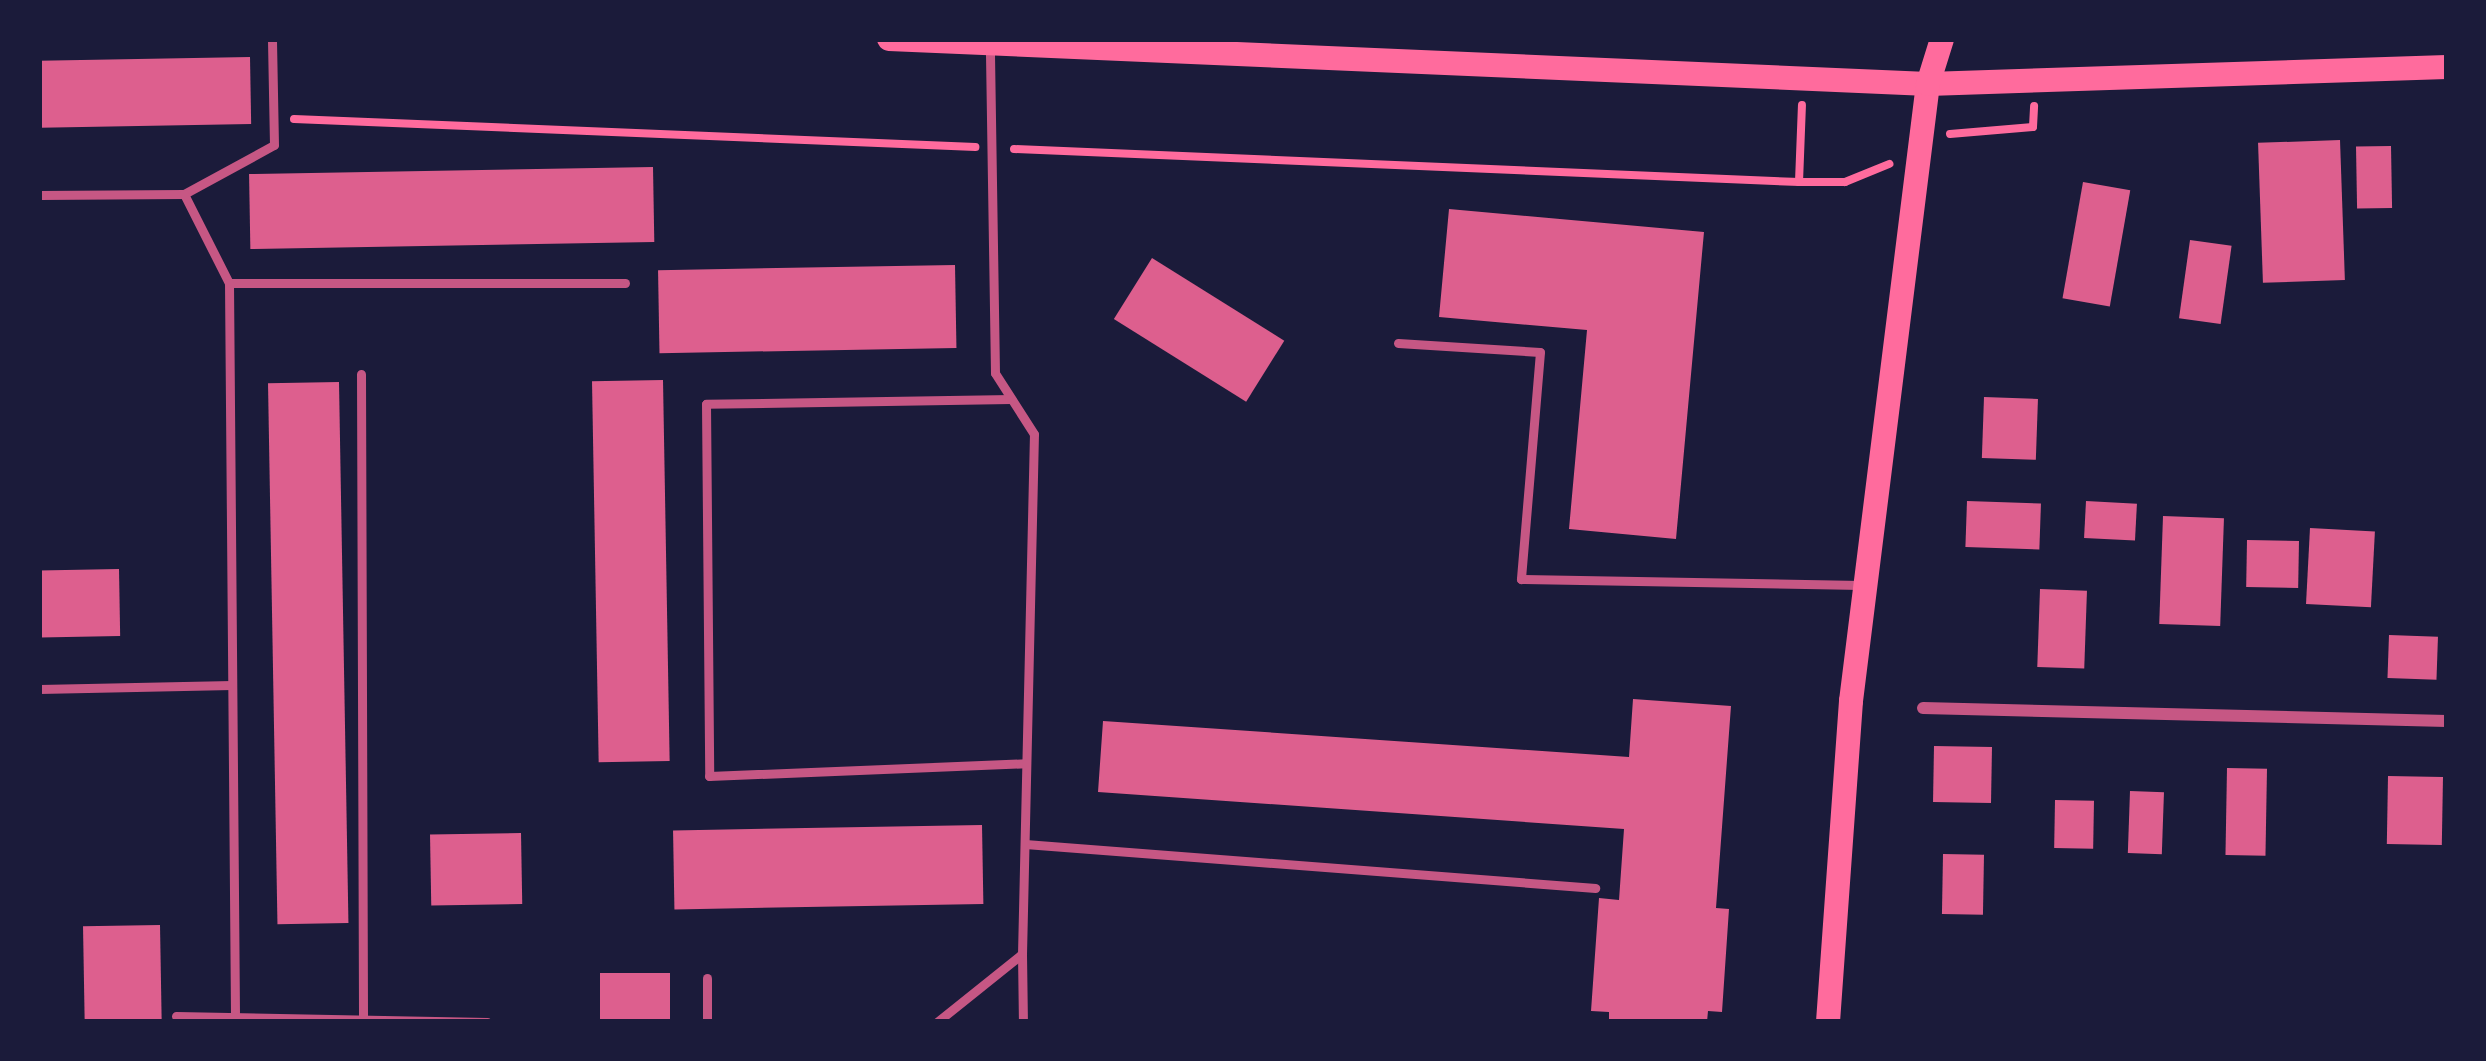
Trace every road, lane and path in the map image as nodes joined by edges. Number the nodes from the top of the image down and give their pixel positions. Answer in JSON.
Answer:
{"nodes":[{"id":1,"x":272,"y":39,"type":"edge"},
{"id":2,"x":889,"y":39,"type":"edge"},
{"id":3,"x":1942,"y":39,"type":"edge"},
{"id":4,"x":989,"y":45,"type":"junction"},
{"id":5,"x":2447,"y":67,"type":"edge"},
{"id":6,"x":1928,"y":84,"type":"junction"},
{"id":7,"x":274,"y":118,"type":"junction"},
{"id":8,"x":991,"y":148,"type":"junction"},
{"id":9,"x":1799,"y":182,"type":"dead end"},
{"id":10,"x":184,"y":194,"type":"junction"},
{"id":11,"x":39,"y":195,"type":"edge"},
{"id":12,"x":625,"y":283,"type":"dead end"},
{"id":13,"x":229,"y":284,"type":"junction"},
{"id":14,"x":1397,"y":344,"type":"dead end"},
{"id":15,"x":361,"y":374,"type":"dead end"},
{"id":16,"x":1011,"y":398,"type":"junction"},
{"id":17,"x":1867,"y":585,"type":"junction"},
{"id":18,"x":232,"y":686,"type":"junction"},
{"id":19,"x":39,"y":688,"type":"edge"},
{"id":20,"x":1923,"y":708,"type":"dead end"},
{"id":21,"x":2447,"y":721,"type":"edge"},
{"id":22,"x":1026,"y":763,"type":"junction"},
{"id":23,"x":1025,"y":844,"type":"junction"},
{"id":24,"x":1594,"y":888,"type":"dead end"},
{"id":25,"x":1022,"y":954,"type":"junction"},
{"id":26,"x":707,"y":978,"type":"dead end"},
{"id":27,"x":176,"y":1016,"type":"dead end"},
{"id":28,"x":362,"y":1018,"type":"junction"},
{"id":29,"x":235,"y":1020,"type":"edge"},
{"id":30,"x":487,"y":1022,"type":"edge"},
{"id":31,"x":707,"y":1022,"type":"edge"},
{"id":32,"x":937,"y":1022,"type":"edge"},
{"id":33,"x":1023,"y":1022,"type":"edge"},
{"id":34,"x":1828,"y":1022,"type":"edge"}],
"edges":[{"from":1,"to":7,"type":"lane"},
{"from":2,"to":4,"type":"main road"},
{"from":3,"to":6,"type":"main road"},
{"from":4,"to":6,"type":"main road"},
{"from":4,"to":8,"type":"lane"},
{"from":5,"to":6,"type":"main road"},
{"from":6,"to":17,"type":"main road"},
{"from":7,"to":8,"type":"path"},
{"from":7,"to":10,"type":"lane"},
{"from":8,"to":9,"type":"path"},
{"from":8,"to":16,"type":"lane"},
{"from":10,"to":11,"type":"lane"},
{"from":10,"to":13,"type":"lane"},
{"from":12,"to":13,"type":"lane"},
{"from":13,"to":18,"type":"lane"},
{"from":14,"to":17,"type":"lane"},
{"from":15,"to":28,"type":"lane"},
{"from":16,"to":22,"type":"lane"},
{"from":16,"to":22,"type":"lane"},
{"from":17,"to":34,"type":"main road"},
{"from":18,"to":19,"type":"lane"},
{"from":18,"to":29,"type":"lane"},
{"from":20,"to":21,"type":"street"},
{"from":22,"to":23,"type":"lane"},
{"from":23,"to":24,"type":"lane"},
{"from":23,"to":25,"type":"lane"},
{"from":25,"to":32,"type":"lane"},
{"from":25,"to":33,"type":"lane"},
{"from":26,"to":31,"type":"lane"},
{"from":27,"to":29,"type":"lane"},
{"from":28,"to":29,"type":"lane"},
{"from":28,"to":30,"type":"lane"}]}
